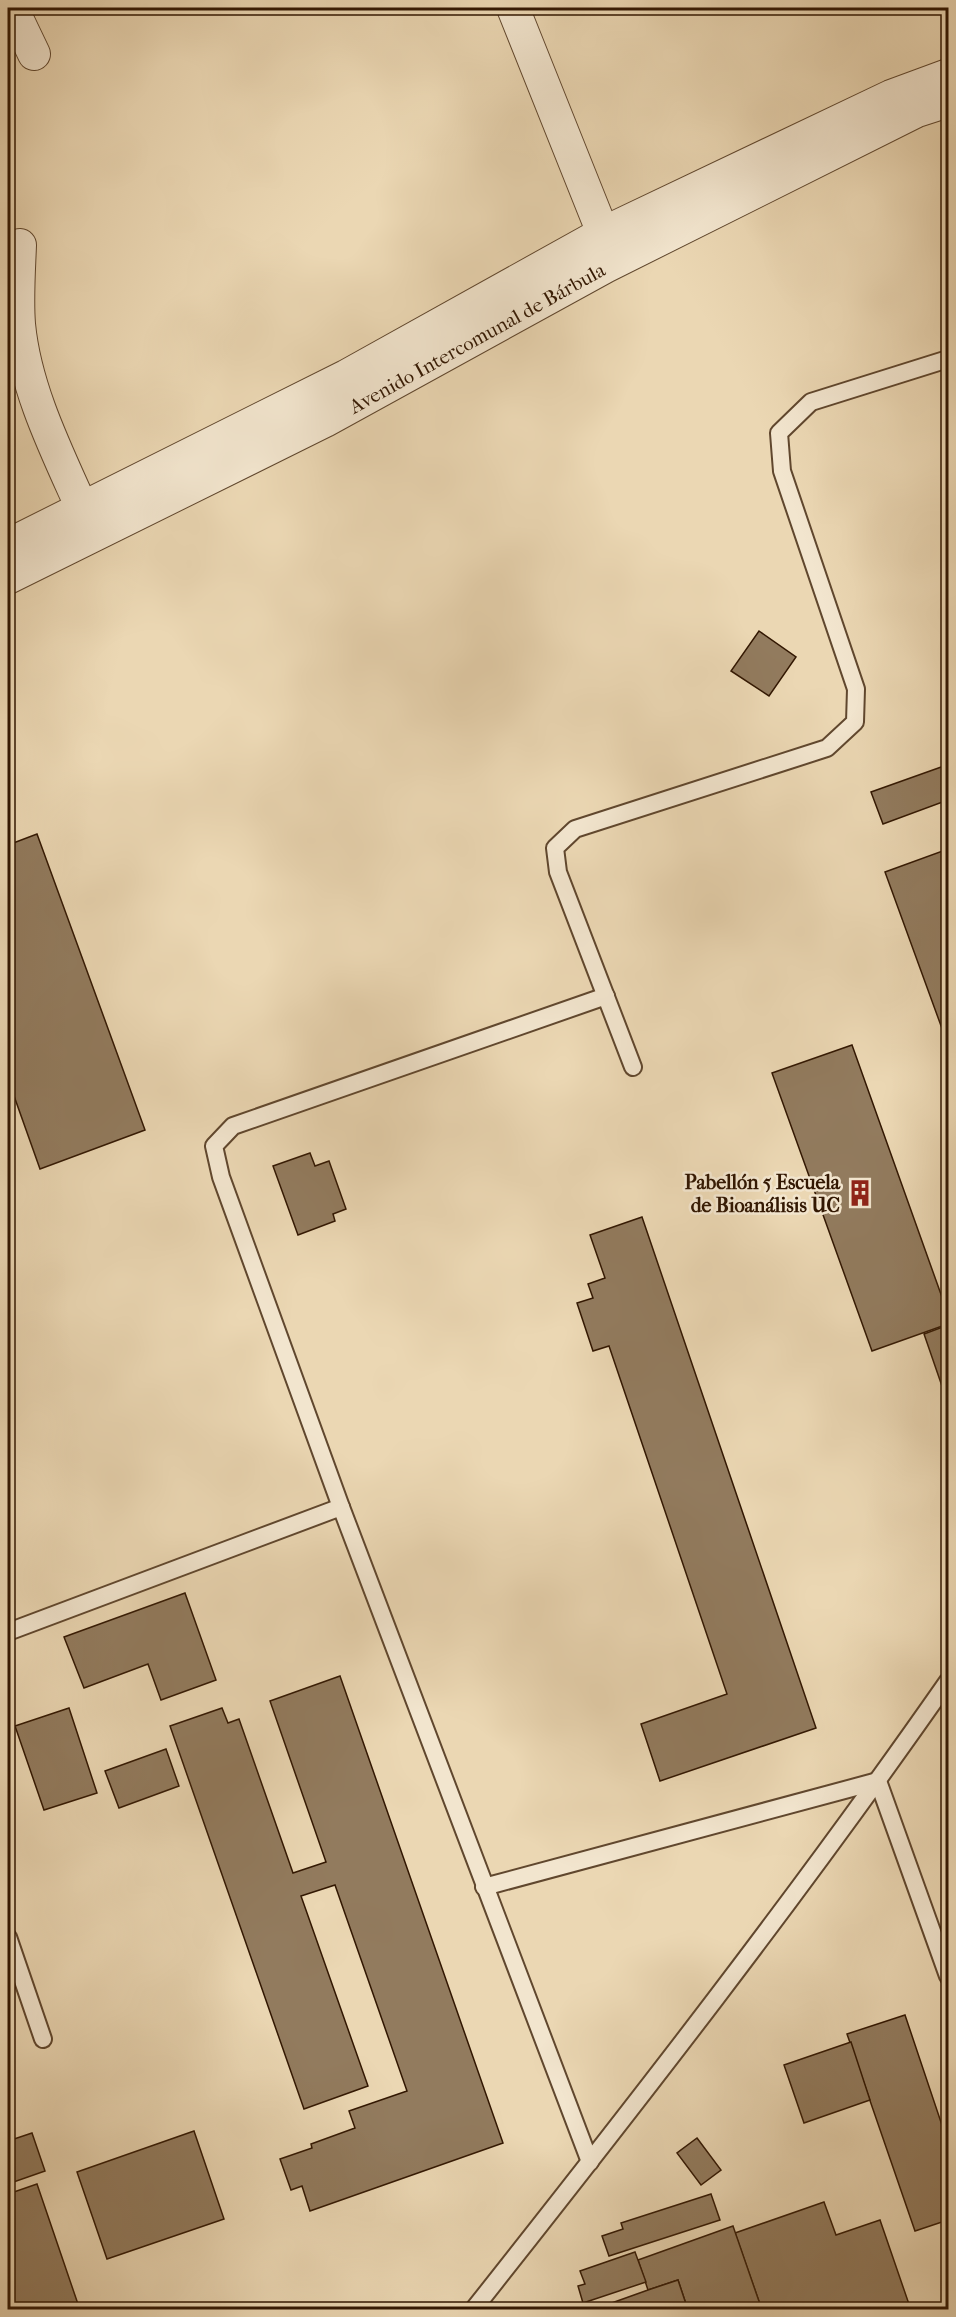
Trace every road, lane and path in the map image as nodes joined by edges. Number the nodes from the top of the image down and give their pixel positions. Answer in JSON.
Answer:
{"nodes":[{"id":1,"x":12,"y":8,"type":"edge"},
{"id":2,"x":513,"y":8,"type":"edge"},
{"id":3,"x":34,"y":54,"type":"dead end"},
{"id":4,"x":948,"y":75,"type":"edge"},
{"id":5,"x":948,"y":101,"type":"edge"},
{"id":6,"x":603,"y":233,"type":"junction"},
{"id":7,"x":20,"y":245,"type":"dead end"},
{"id":8,"x":948,"y":359,"type":"edge"},
{"id":9,"x":82,"y":508,"type":"junction"},
{"id":10,"x":8,"y":545,"type":"edge"},
{"id":11,"x":8,"y":578,"type":"edge"},
{"id":12,"x":606,"y":996,"type":"junction"},
{"id":13,"x":633,"y":1067,"type":"dead end"},
{"id":14,"x":341,"y":1507,"type":"junction"},
{"id":15,"x":8,"y":1632,"type":"edge"},
{"id":16,"x":948,"y":1682,"type":"edge"},
{"id":17,"x":878,"y":1781,"type":"junction"},
{"id":18,"x":484,"y":1887,"type":"junction"},
{"id":19,"x":8,"y":1937,"type":"edge"},
{"id":20,"x":948,"y":1976,"type":"edge"},
{"id":21,"x":43,"y":2039,"type":"dead end"},
{"id":22,"x":590,"y":2162,"type":"junction"},
{"id":23,"x":473,"y":2310,"type":"edge"}],
"edges":[{"from":1,"to":3,"type":"street"},
{"from":2,"to":6,"type":"street"},
{"from":4,"to":6,"type":"street","name":"Avenido Intercomunal de Bárbula"},
{"from":5,"to":11,"type":"street","name":"Avenido Intercomunal de Bárbula"},
{"from":6,"to":9,"type":"street","name":"Avenido Intercomunal de Bárbula"},
{"from":7,"to":9,"type":"street"},
{"from":8,"to":12,"type":"lane"},
{"from":9,"to":10,"type":"street","name":"Avenido Intercomunal de Bárbula"},
{"from":12,"to":13,"type":"lane"},
{"from":12,"to":14,"type":"lane"},
{"from":14,"to":15,"type":"lane"},
{"from":14,"to":18,"type":"lane"},
{"from":16,"to":17,"type":"lane"},
{"from":17,"to":18,"type":"lane"},
{"from":17,"to":20,"type":"lane"},
{"from":17,"to":22,"type":"lane"},
{"from":18,"to":22,"type":"lane"},
{"from":19,"to":21,"type":"lane"},
{"from":22,"to":23,"type":"lane"}]}
